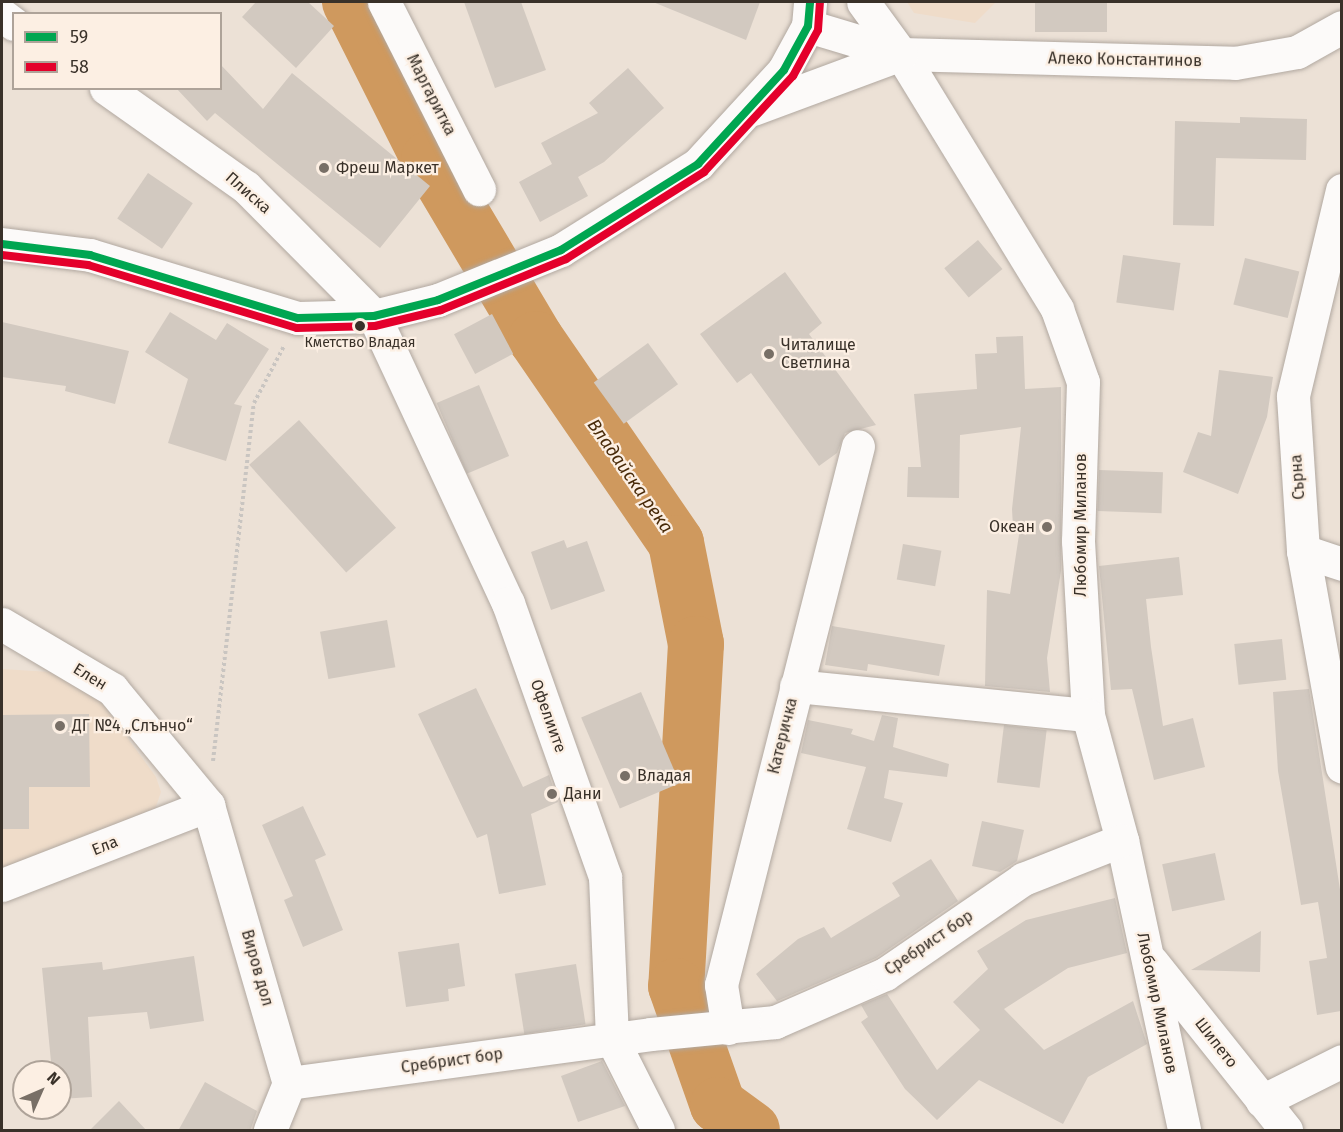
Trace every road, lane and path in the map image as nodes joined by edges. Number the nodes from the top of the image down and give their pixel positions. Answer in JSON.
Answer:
{"nodes":[{"id":1,"x":384,"y":2,"type":"edge"},
{"id":2,"x":864,"y":2,"type":"edge"},
{"id":3,"x":809,"y":14,"type":"edge"},
{"id":4,"x":1341,"y":27,"type":"edge"},
{"id":5,"x":901,"y":54,"type":"junction"},
{"id":6,"x":109,"y":90,"type":"edge"},
{"id":7,"x":751,"y":110,"type":"junction"},
{"id":8,"x":479,"y":189,"type":"dead end"},
{"id":9,"x":1341,"y":190,"type":"edge"},
{"id":10,"x":2,"y":244,"type":"edge"},
{"id":11,"x":374,"y":316,"type":"junction"},
{"id":12,"x":298,"y":318,"type":"junction"},
{"id":13,"x":858,"y":446,"type":"dead end"},
{"id":14,"x":1304,"y":551,"type":"junction"},
{"id":15,"x":1341,"y":564,"type":"edge"},
{"id":16,"x":2,"y":624,"type":"edge"},
{"id":17,"x":796,"y":686,"type":"junction"},
{"id":18,"x":1088,"y":715,"type":"junction"},
{"id":19,"x":1341,"y":767,"type":"edge"},
{"id":20,"x":208,"y":805,"type":"junction"},
{"id":21,"x":1122,"y":840,"type":"junction"},
{"id":22,"x":2,"y":885,"type":"edge"},
{"id":23,"x":1147,"y":956,"type":"junction"},
{"id":24,"x":728,"y":1028,"type":"junction"},
{"id":25,"x":612,"y":1039,"type":"junction"},
{"id":26,"x":1341,"y":1061,"type":"edge"},
{"id":27,"x":289,"y":1083,"type":"junction"},
{"id":28,"x":1262,"y":1101,"type":"junction"},
{"id":29,"x":270,"y":1131,"type":"edge"},
{"id":30,"x":658,"y":1131,"type":"edge"},
{"id":31,"x":1184,"y":1131,"type":"edge"},
{"id":32,"x":1286,"y":1131,"type":"edge"}],
"edges":[{"from":1,"to":8,"type":"street","name":"Маргаритка"},
{"from":2,"to":5,"type":"street","name":"Любомир Миланов"},
{"from":3,"to":5,"type":"street"},
{"from":3,"to":7,"type":"street"},
{"from":4,"to":5,"type":"street","name":"Алеко Константинов"},
{"from":5,"to":7,"type":"street"},
{"from":5,"to":18,"type":"street","name":"Любомир Миланов"},
{"from":6,"to":11,"type":"street","name":"Плиска"},
{"from":7,"to":11,"type":"street"},
{"from":9,"to":14,"type":"street","name":"Сърна"},
{"from":10,"to":12,"type":"street"},
{"from":11,"to":12,"type":"street"},
{"from":11,"to":25,"type":"street","name":"Офелиите"},
{"from":12,"to":20,"type":"path"},
{"from":13,"to":17,"type":"street","name":"Катеричка"},
{"from":14,"to":15,"type":"street"},
{"from":14,"to":19,"type":"street","name":"Сърна"},
{"from":16,"to":20,"type":"street","name":"Елен"},
{"from":17,"to":18,"type":"street"},
{"from":17,"to":24,"type":"street","name":"Катеричка"},
{"from":18,"to":21,"type":"street","name":"Любомир Миланов"},
{"from":20,"to":22,"type":"street","name":"Ела"},
{"from":20,"to":27,"type":"street","name":"Виров дол"},
{"from":21,"to":23,"type":"street","name":"Любомир Миланов"},
{"from":21,"to":24,"type":"street","name":"Сребрист бор"},
{"from":23,"to":28,"type":"street","name":"Шипето"},
{"from":23,"to":31,"type":"street","name":"Любомир Миланов"},
{"from":24,"to":25,"type":"street","name":"Сребрист бор"},
{"from":25,"to":27,"type":"street","name":"Сребрист бор"},
{"from":25,"to":30,"type":"street","name":"Офелиите"},
{"from":26,"to":28,"type":"street"},
{"from":27,"to":29,"type":"street"},
{"from":28,"to":32,"type":"street","name":"Шипето"}]}
